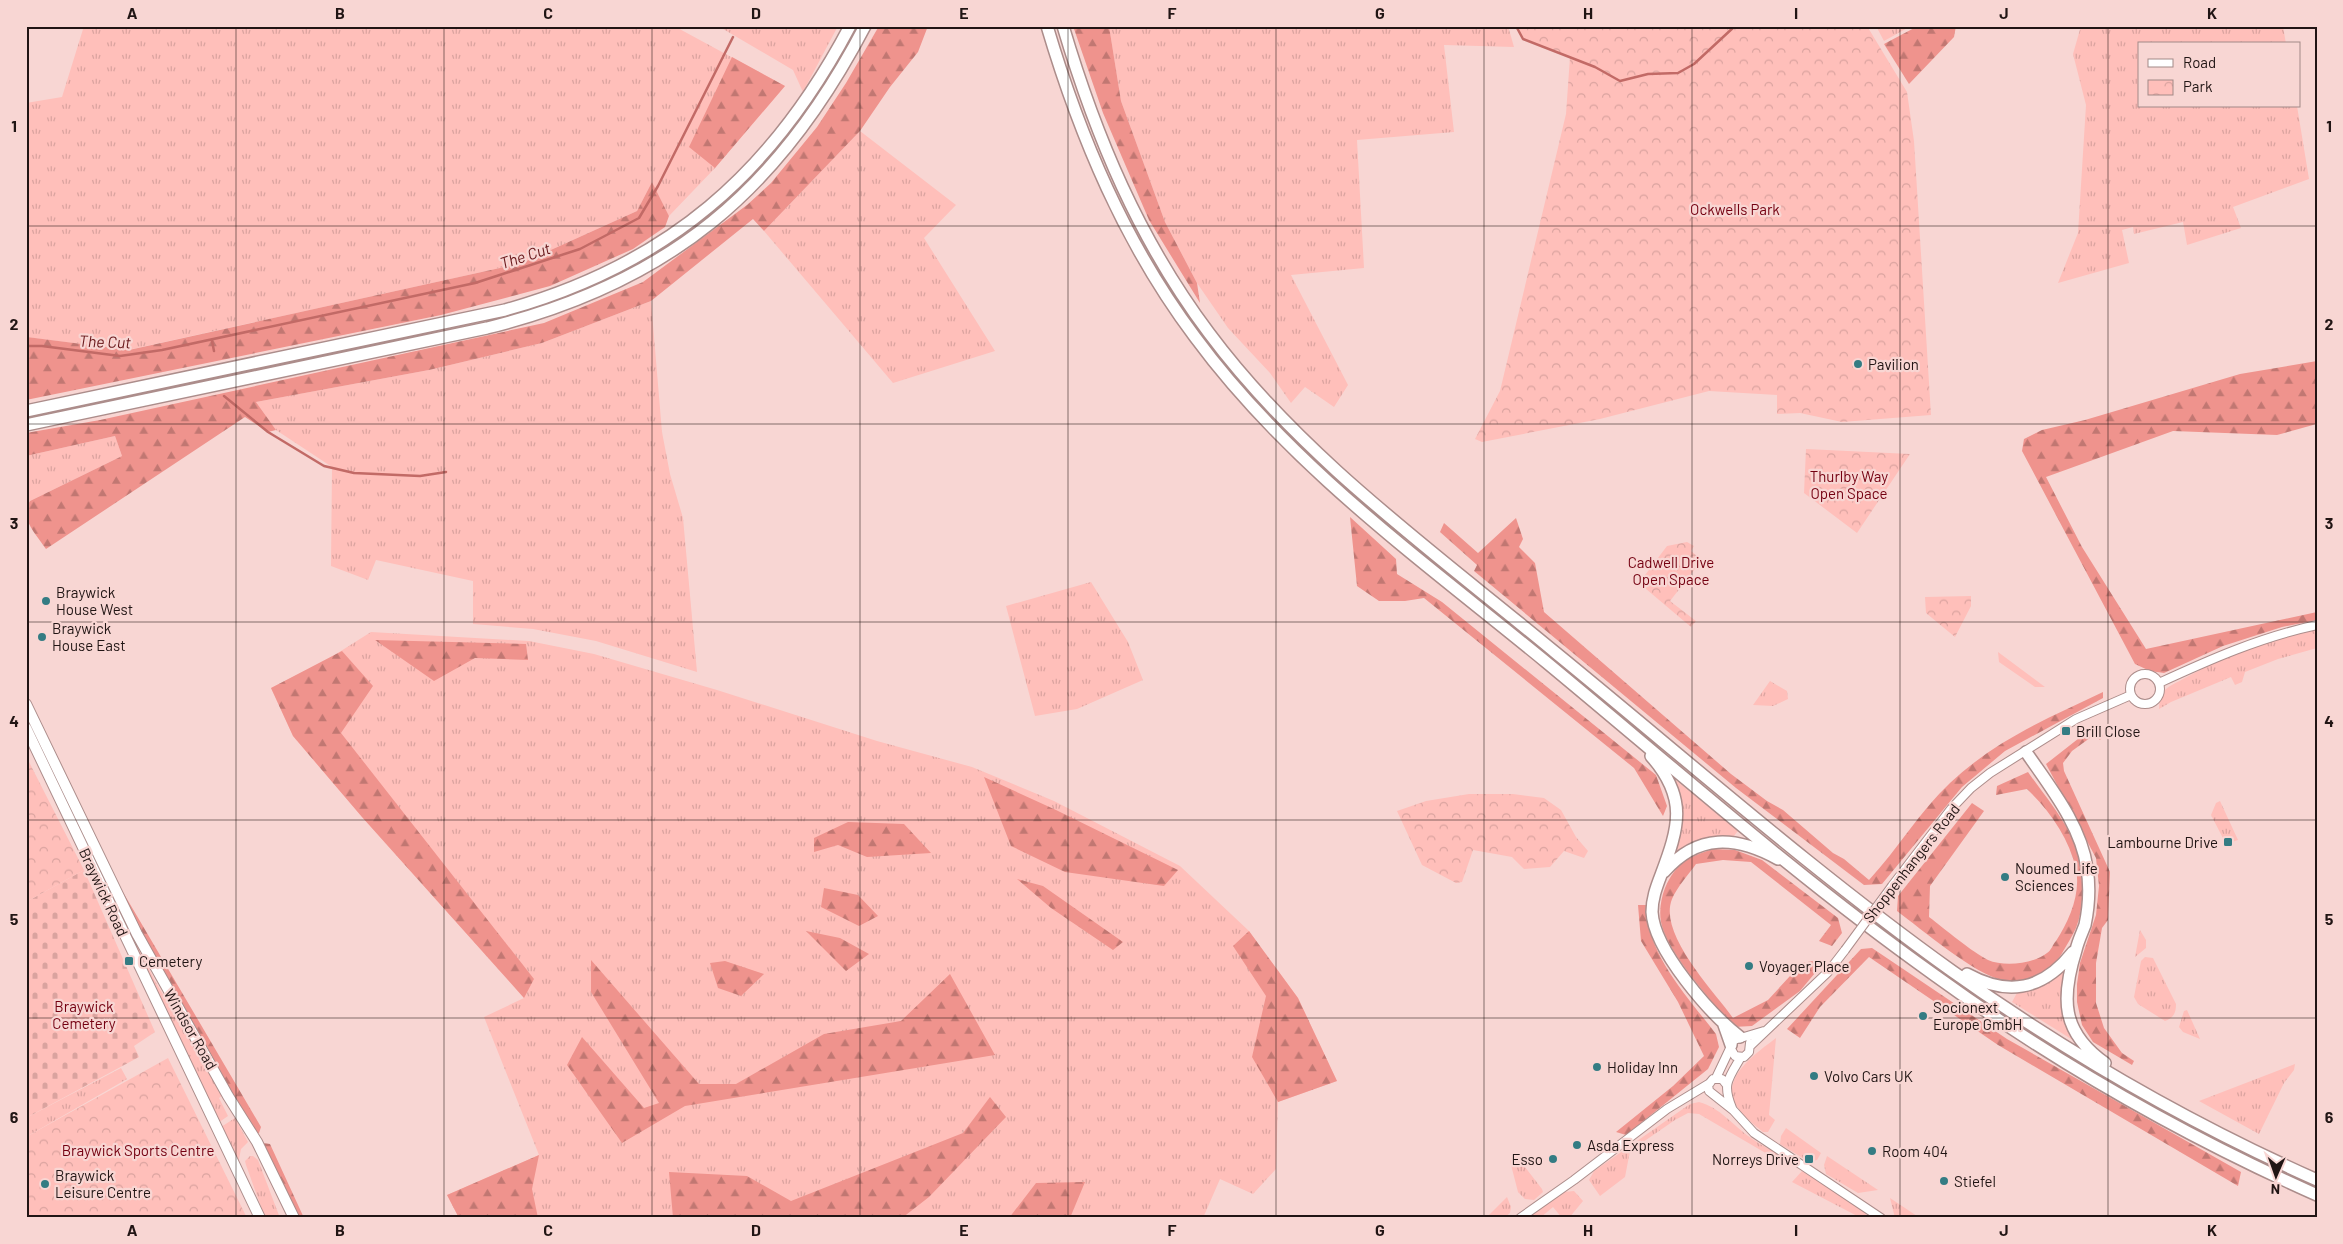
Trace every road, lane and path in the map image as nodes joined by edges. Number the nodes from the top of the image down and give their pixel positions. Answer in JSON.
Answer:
{"nodes":[{"id":1,"x":850,"y":26,"type":"edge"},
{"id":2,"x":865,"y":26,"type":"edge"},
{"id":3,"x":1047,"y":26,"type":"edge"},
{"id":4,"x":1063,"y":26,"type":"edge"},
{"id":5,"x":26,"y":411,"type":"edge"},
{"id":6,"x":26,"y":425,"type":"edge"},
{"id":7,"x":2317,"y":625,"type":"edge"},
{"id":8,"x":2159,"y":683,"type":"junction"},
{"id":9,"x":2131,"y":696,"type":"junction"},
{"id":10,"x":26,"y":704,"type":"edge"},
{"id":11,"x":26,"y":728,"type":"edge"},
{"id":12,"x":1626,"y":729,"type":"junction"},
{"id":13,"x":2026,"y":752,"type":"junction"},
{"id":14,"x":1799,"y":870,"type":"junction"},
{"id":15,"x":1660,"y":878,"type":"junction"},
{"id":16,"x":2076,"y":947,"type":"junction"},
{"id":17,"x":1921,"y":949,"type":"junction"},
{"id":18,"x":1766,"y":1030,"type":"junction"},
{"id":19,"x":1736,"y":1042,"type":"junction"},
{"id":20,"x":1750,"y":1046,"type":"junction"},
{"id":21,"x":1741,"y":1057,"type":"junction"},
{"id":22,"x":1713,"y":1080,"type":"junction"},
{"id":23,"x":1725,"y":1088,"type":"junction"},
{"id":24,"x":1714,"y":1095,"type":"junction"},
{"id":25,"x":1685,"y":1096,"type":"junction"},
{"id":26,"x":2162,"y":1102,"type":"junction"},
{"id":27,"x":1733,"y":1110,"type":"junction"},
{"id":28,"x":2317,"y":1180,"type":"edge"},
{"id":29,"x":2317,"y":1195,"type":"edge"},
{"id":30,"x":260,"y":1218,"type":"edge"},
{"id":31,"x":294,"y":1218,"type":"edge"},
{"id":32,"x":1520,"y":1218,"type":"edge"},
{"id":33,"x":1881,"y":1218,"type":"edge"}],
"edges":[{"from":1,"to":5,"type":"highway"},
{"from":2,"to":6,"type":"highway"},
{"from":3,"to":12,"type":"highway"},
{"from":4,"to":17,"type":"highway"},
{"from":7,"to":8,"type":"street"},
{"from":8,"to":9,"type":"street"},
{"from":8,"to":9,"type":"street"},
{"from":9,"to":13,"type":"street","name":"Shoppenhangers Road"},
{"from":10,"to":31,"type":"main road","name":"Windsor Road"},
{"from":11,"to":30,"type":"main road","name":"Braywick Road"},
{"from":12,"to":14,"type":"highway"},
{"from":12,"to":15,"type":"highway"},
{"from":13,"to":16,"type":"highway"},
{"from":13,"to":18,"type":"street","name":"Shoppenhangers Road","bridge":true},
{"from":14,"to":15,"type":"highway"},
{"from":14,"to":29,"type":"highway"},
{"from":15,"to":19,"type":"highway"},
{"from":16,"to":17,"type":"highway"},
{"from":16,"to":26,"type":"highway"},
{"from":17,"to":26,"type":"highway"},
{"from":18,"to":19,"type":"street","name":"Shoppenhangers Road"},
{"from":18,"to":20,"type":"street","name":"Shoppenhangers Road"},
{"from":19,"to":20,"type":"street"},
{"from":19,"to":21,"type":"street"},
{"from":19,"to":22,"type":"street"},
{"from":20,"to":21,"type":"street","name":"Shoppenhangers Road"},
{"from":21,"to":23,"type":"street"},
{"from":22,"to":23,"type":"street"},
{"from":22,"to":24,"type":"street"},
{"from":22,"to":25,"type":"street"},
{"from":23,"to":24,"type":"street"},
{"from":23,"to":27,"type":"street"},
{"from":24,"to":25,"type":"street"},
{"from":24,"to":27,"type":"street"},
{"from":25,"to":32,"type":"street"},
{"from":26,"to":28,"type":"highway"},
{"from":27,"to":33,"type":"street"}]}
